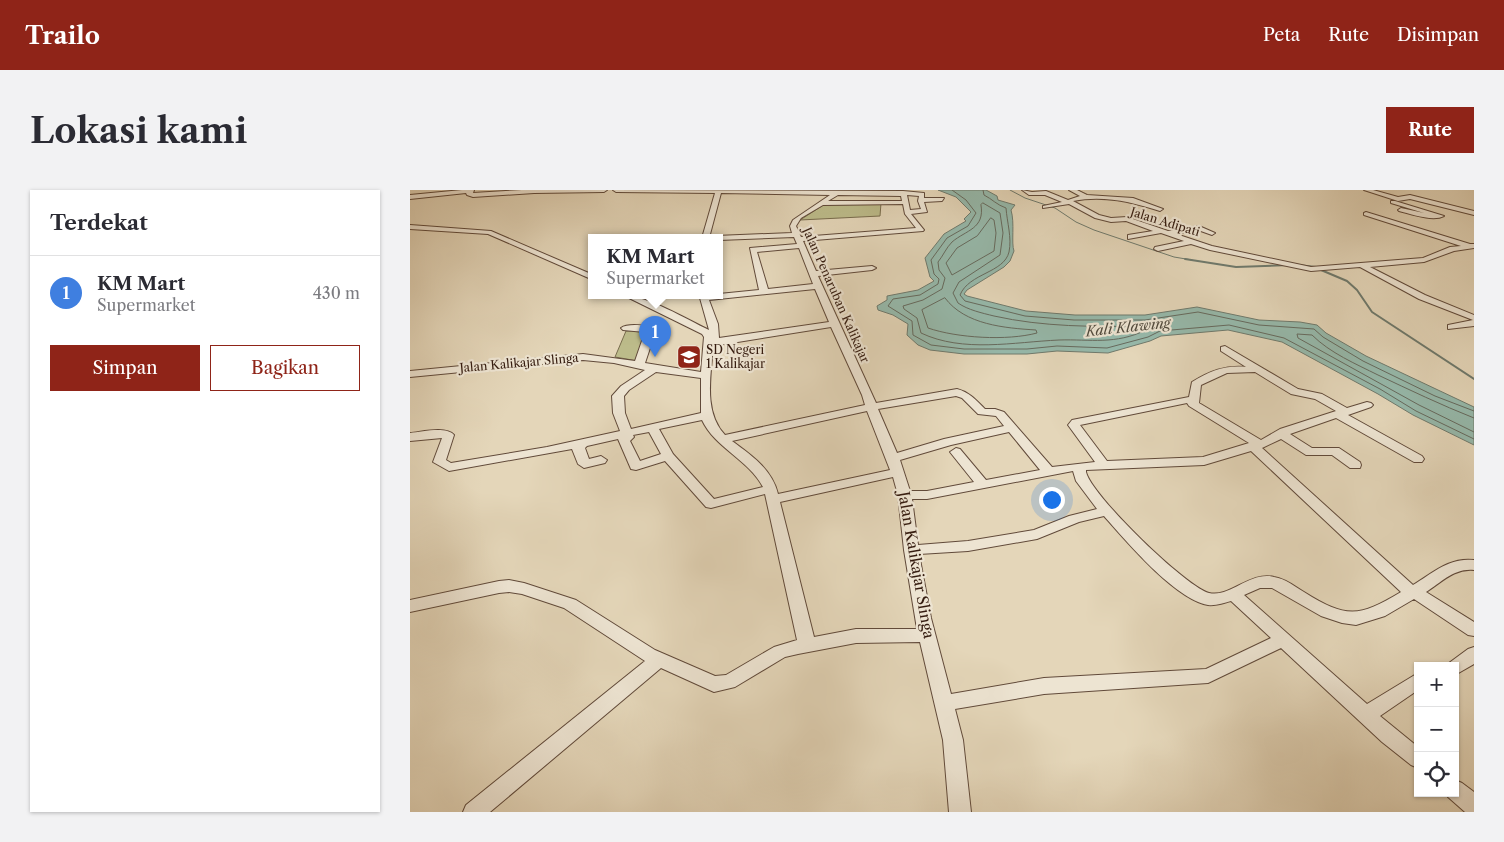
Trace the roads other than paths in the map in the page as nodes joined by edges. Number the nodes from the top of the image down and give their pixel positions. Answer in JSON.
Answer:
{"nodes":[{"id":1,"x":534,"y":190,"type":"edge"},
{"id":2,"x":604,"y":190,"type":"edge"},
{"id":3,"x":616,"y":190,"type":"edge"},
{"id":4,"x":1025,"y":190,"type":"edge"},
{"id":5,"x":1072,"y":190,"type":"edge"},
{"id":6,"x":1367,"y":190,"type":"edge"},
{"id":7,"x":470,"y":191,"type":"edge"},
{"id":8,"x":719,"y":191,"type":"edge"},
{"id":9,"x":838,"y":191,"type":"edge"},
{"id":10,"x":1402,"y":191,"type":"edge"},
{"id":11,"x":856,"y":193,"type":"junction"},
{"id":12,"x":903,"y":193,"type":"junction"},
{"id":13,"x":674,"y":194,"type":"edge"},
{"id":14,"x":1102,"y":196,"type":"junction"},
{"id":15,"x":410,"y":197,"type":"edge"},
{"id":16,"x":1086,"y":197,"type":"junction"},
{"id":17,"x":1410,"y":197,"type":"junction"},
{"id":18,"x":942,"y":198,"type":"dead end"},
{"id":19,"x":1398,"y":199,"type":"junction"},
{"id":20,"x":1115,"y":201,"type":"dead end"},
{"id":21,"x":922,"y":202,"type":"junction"},
{"id":22,"x":1069,"y":202,"type":"junction"},
{"id":23,"x":821,"y":203,"type":"junction"},
{"id":24,"x":853,"y":203,"type":"junction"},
{"id":25,"x":905,"y":203,"type":"junction"},
{"id":26,"x":1437,"y":204,"type":"junction"},
{"id":27,"x":1045,"y":206,"type":"dead end"},
{"id":28,"x":1160,"y":209,"type":"dead end"},
{"id":29,"x":907,"y":212,"type":"junction"},
{"id":30,"x":1474,"y":213,"type":"edge"},
{"id":31,"x":1145,"y":216,"type":"dead end"},
{"id":32,"x":1127,"y":219,"type":"junction"},
{"id":33,"x":1108,"y":220,"type":"junction"},
{"id":34,"x":1422,"y":222,"type":"dead end"},
{"id":35,"x":410,"y":227,"type":"edge"},
{"id":36,"x":1437,"y":227,"type":"dead end"},
{"id":37,"x":1115,"y":228,"type":"dead end"},
{"id":38,"x":1164,"y":232,"type":"junction"},
{"id":39,"x":706,"y":234,"type":"edge"},
{"id":40,"x":723,"y":238,"type":"edge"},
{"id":41,"x":1130,"y":238,"type":"dead end"},
{"id":42,"x":799,"y":240,"type":"junction"},
{"id":43,"x":1187,"y":240,"type":"junction"},
{"id":44,"x":1473,"y":244,"type":"edge"},
{"id":45,"x":1158,"y":249,"type":"dead end"},
{"id":46,"x":1363,"y":266,"type":"junction"},
{"id":47,"x":872,"y":268,"type":"dead end"},
{"id":48,"x":588,"y":277,"type":"edge"},
{"id":49,"x":850,"y":280,"type":"dead end"},
{"id":50,"x":815,"y":281,"type":"junction"},
{"id":51,"x":764,"y":291,"type":"junction"},
{"id":52,"x":723,"y":295,"type":"edge"},
{"id":53,"x":635,"y":299,"type":"edge"},
{"id":54,"x":705,"y":299,"type":"edge"},
{"id":55,"x":1474,"y":318,"type":"edge"},
{"id":56,"x":1474,"y":323,"type":"edge"},
{"id":57,"x":835,"y":324,"type":"junction"},
{"id":58,"x":626,"y":328,"type":"dead end"},
{"id":59,"x":1474,"y":332,"type":"edge"},
{"id":60,"x":711,"y":343,"type":"junction"},
{"id":61,"x":1225,"y":350,"type":"dead end"},
{"id":62,"x":639,"y":365,"type":"junction"},
{"id":63,"x":653,"y":369,"type":"junction"},
{"id":64,"x":1254,"y":369,"type":"junction"},
{"id":65,"x":410,"y":374,"type":"edge"},
{"id":66,"x":706,"y":375,"type":"junction"},
{"id":67,"x":1192,"y":399,"type":"junction"},
{"id":68,"x":1367,"y":405,"type":"dead end"},
{"id":69,"x":871,"y":407,"type":"junction"},
{"id":70,"x":1342,"y":413,"type":"junction"},
{"id":71,"x":707,"y":415,"type":"junction"},
{"id":72,"x":652,"y":426,"type":"junction"},
{"id":73,"x":1012,"y":428,"type":"junction"},
{"id":74,"x":627,"y":432,"type":"junction"},
{"id":75,"x":1281,"y":434,"type":"junction"},
{"id":76,"x":410,"y":438,"type":"edge"},
{"id":77,"x":725,"y":439,"type":"junction"},
{"id":78,"x":582,"y":444,"type":"junction"},
{"id":79,"x":1256,"y":445,"type":"junction"},
{"id":80,"x":956,"y":452,"type":"dead end"},
{"id":81,"x":668,"y":456,"type":"junction"},
{"id":82,"x":1418,"y":459,"type":"dead end"},
{"id":83,"x":601,"y":460,"type":"dead end"},
{"id":84,"x":1103,"y":464,"type":"junction"},
{"id":85,"x":895,"y":465,"type":"junction"},
{"id":86,"x":1355,"y":465,"type":"dead end"},
{"id":87,"x":1080,"y":466,"type":"junction"},
{"id":88,"x":1050,"y":473,"type":"junction"},
{"id":89,"x":983,"y":485,"type":"junction"},
{"id":90,"x":771,"y":494,"type":"junction"},
{"id":91,"x":905,"y":495,"type":"junction"},
{"id":92,"x":1106,"y":511,"type":"junction"},
{"id":93,"x":911,"y":550,"type":"junction"},
{"id":94,"x":1474,"y":565,"type":"edge"},
{"id":95,"x":1413,"y":592,"type":"junction"},
{"id":96,"x":1233,"y":594,"type":"junction"},
{"id":97,"x":410,"y":606,"type":"edge"},
{"id":98,"x":1474,"y":630,"type":"edge"},
{"id":99,"x":928,"y":635,"type":"junction"},
{"id":100,"x":1283,"y":640,"type":"junction"},
{"id":101,"x":808,"y":645,"type":"junction"},
{"id":102,"x":1474,"y":654,"type":"edge"},
{"id":103,"x":658,"y":660,"type":"junction"},
{"id":104,"x":1459,"y":665,"type":"edge"},
{"id":105,"x":1414,"y":683,"type":"edge"},
{"id":106,"x":945,"y":703,"type":"junction"},
{"id":107,"x":1366,"y":715,"type":"junction"},
{"id":108,"x":1414,"y":756,"type":"edge"},
{"id":109,"x":1459,"y":793,"type":"edge"},
{"id":110,"x":1474,"y":806,"type":"edge"},
{"id":111,"x":474,"y":812,"type":"edge"},
{"id":112,"x":960,"y":812,"type":"edge"}],
"edges":[{"from":1,"to":2,"type":"street"},
{"from":1,"to":7,"type":"street"},
{"from":3,"to":13,"type":"street"},
{"from":4,"to":22,"type":"street","name":"Jalan Adipati"},
{"from":5,"to":16,"type":"street"},
{"from":6,"to":19,"type":"street"},
{"from":7,"to":15,"type":"street"},
{"from":8,"to":9,"type":"street"},
{"from":8,"to":13,"type":"street"},
{"from":8,"to":39,"type":"street"},
{"from":9,"to":11,"type":"street"},
{"from":9,"to":23,"type":"street","name":"Jalan Penaruban Kalikajar"},
{"from":10,"to":17,"type":"street"},
{"from":11,"to":12,"type":"street"},
{"from":11,"to":24,"type":"street"},
{"from":12,"to":21,"type":"street"},
{"from":12,"to":25,"type":"street"},
{"from":14,"to":16,"type":"street"},
{"from":14,"to":20,"type":"street"},
{"from":14,"to":28,"type":"street"},
{"from":16,"to":22,"type":"street"},
{"from":17,"to":19,"type":"street"},
{"from":17,"to":26,"type":"street"},
{"from":18,"to":21,"type":"street"},
{"from":19,"to":26,"type":"street"},
{"from":21,"to":25,"type":"street"},
{"from":21,"to":29,"type":"street"},
{"from":22,"to":27,"type":"street"},
{"from":22,"to":33,"type":"street","name":"Jalan Adipati"},
{"from":23,"to":24,"type":"street"},
{"from":23,"to":42,"type":"street","name":"Jalan Penaruban Kalikajar"},
{"from":24,"to":25,"type":"street"},
{"from":25,"to":29,"type":"street"},
{"from":26,"to":30,"type":"street"},
{"from":29,"to":42,"type":"street"},
{"from":31,"to":32,"type":"street"},
{"from":32,"to":33,"type":"street","name":"Jalan Adipati"},
{"from":32,"to":38,"type":"street","name":"Jalan Adipati"},
{"from":33,"to":37,"type":"street"},
{"from":34,"to":44,"type":"street"},
{"from":35,"to":48,"type":"street"},
{"from":36,"to":44,"type":"street"},
{"from":38,"to":41,"type":"street"},
{"from":38,"to":43,"type":"street","name":"Jalan Adipati"},
{"from":38,"to":43,"type":"street"},
{"from":40,"to":42,"type":"street"},
{"from":42,"to":50,"type":"street","name":"Jalan Penaruban Kalikajar"},
{"from":42,"to":51,"type":"street"},
{"from":43,"to":45,"type":"street"},
{"from":43,"to":46,"type":"street","name":"Jalan Adipati"},
{"from":44,"to":46,"type":"street","name":"Jalan Adipati"},
{"from":46,"to":55,"type":"street"},
{"from":47,"to":50,"type":"street"},
{"from":49,"to":50,"type":"street"},
{"from":50,"to":51,"type":"street"},
{"from":50,"to":57,"type":"street","name":"Jalan Penaruban Kalikajar"},
{"from":51,"to":52,"type":"street"},
{"from":53,"to":60,"type":"street"},
{"from":54,"to":60,"type":"street"},
{"from":56,"to":59,"type":"street"},
{"from":57,"to":60,"type":"street"},
{"from":57,"to":69,"type":"street","name":"Jalan Penaruban Kalikajar"},
{"from":58,"to":62,"type":"street"},
{"from":60,"to":66,"type":"street"},
{"from":61,"to":64,"type":"street"},
{"from":62,"to":63,"type":"street","name":"Jalan Kalikajar Slinga"},
{"from":62,"to":65,"type":"street","name":"Jalan Kalikajar Slinga"},
{"from":63,"to":66,"type":"street","name":"Jalan Kalikajar Slinga"},
{"from":63,"to":74,"type":"street"},
{"from":64,"to":67,"type":"street"},
{"from":64,"to":70,"type":"street"},
{"from":66,"to":71,"type":"street"},
{"from":67,"to":79,"type":"street"},
{"from":67,"to":84,"type":"street"},
{"from":68,"to":70,"type":"street"},
{"from":69,"to":73,"type":"street"},
{"from":69,"to":77,"type":"street"},
{"from":69,"to":85,"type":"street","name":"Jalan Kalikajar Slinga"},
{"from":70,"to":75,"type":"street"},
{"from":70,"to":82,"type":"street"},
{"from":71,"to":72,"type":"street"},
{"from":71,"to":77,"type":"street"},
{"from":72,"to":74,"type":"street"},
{"from":72,"to":81,"type":"street"},
{"from":73,"to":85,"type":"street"},
{"from":73,"to":88,"type":"street"},
{"from":74,"to":78,"type":"street"},
{"from":74,"to":81,"type":"street"},
{"from":75,"to":79,"type":"street"},
{"from":75,"to":86,"type":"street"},
{"from":76,"to":78,"type":"street"},
{"from":77,"to":90,"type":"street"},
{"from":78,"to":83,"type":"street"},
{"from":79,"to":84,"type":"street"},
{"from":79,"to":95,"type":"street"},
{"from":80,"to":89,"type":"street"},
{"from":81,"to":90,"type":"street"},
{"from":84,"to":87,"type":"street"},
{"from":85,"to":90,"type":"street"},
{"from":85,"to":91,"type":"street","name":"Jalan Kalikajar Slinga"},
{"from":87,"to":88,"type":"street"},
{"from":87,"to":92,"type":"street"},
{"from":88,"to":89,"type":"street"},
{"from":89,"to":91,"type":"street"},
{"from":90,"to":101,"type":"street"},
{"from":91,"to":93,"type":"street","name":"Jalan Kalikajar Slinga"},
{"from":92,"to":93,"type":"street"},
{"from":92,"to":96,"type":"street"},
{"from":93,"to":99,"type":"street","name":"Jalan Kalikajar Slinga"},
{"from":94,"to":95,"type":"street"},
{"from":95,"to":96,"type":"street"},
{"from":95,"to":98,"type":"street"},
{"from":96,"to":100,"type":"street"},
{"from":97,"to":103,"type":"street"},
{"from":99,"to":101,"type":"street"},
{"from":99,"to":106,"type":"street","name":"Jalan Kalikajar Slinga"},
{"from":100,"to":106,"type":"street"},
{"from":100,"to":107,"type":"street"},
{"from":101,"to":103,"type":"street"},
{"from":102,"to":104,"type":"street"},
{"from":103,"to":111,"type":"street"},
{"from":105,"to":107,"type":"street"},
{"from":106,"to":112,"type":"street","name":"Jalan Kalikajar Slinga"},
{"from":107,"to":108,"type":"street"},
{"from":109,"to":110,"type":"street"}]}
